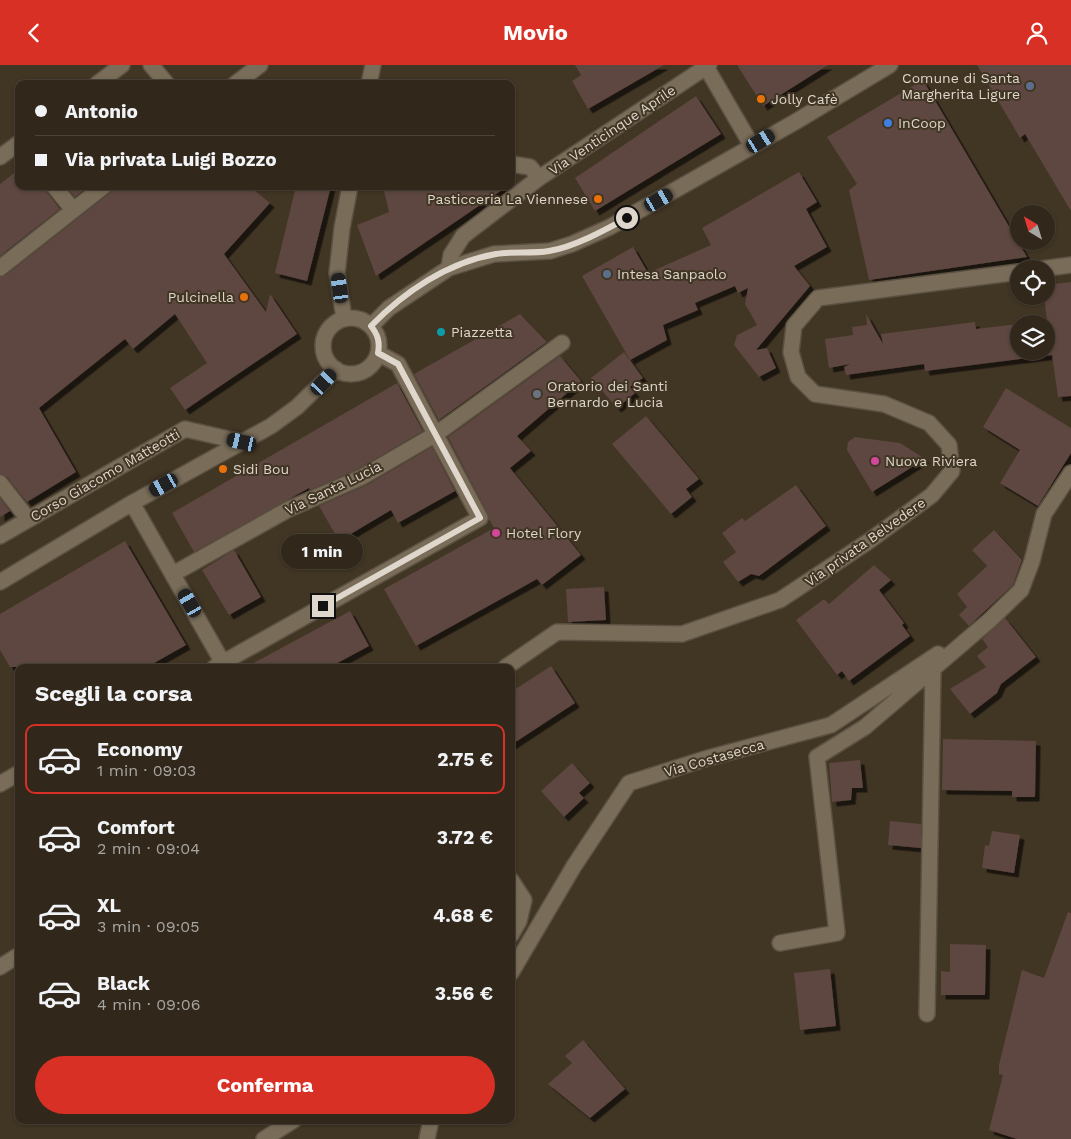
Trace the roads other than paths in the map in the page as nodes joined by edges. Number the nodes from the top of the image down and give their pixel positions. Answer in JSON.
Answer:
{"nodes":[{"id":1,"x":122,"y":65,"type":"edge"},
{"id":2,"x":151,"y":65,"type":"edge"},
{"id":3,"x":260,"y":65,"type":"edge"},
{"id":4,"x":373,"y":65,"type":"edge"},
{"id":5,"x":890,"y":65,"type":"edge"},
{"id":6,"x":707,"y":66,"type":"edge"},
{"id":7,"x":102,"y":80,"type":"edge"},
{"id":8,"x":164,"y":80,"type":"edge"},
{"id":9,"x":240,"y":80,"type":"edge"},
{"id":10,"x":370,"y":80,"type":"edge"},
{"id":11,"x":15,"y":146,"type":"edge"},
{"id":12,"x":752,"y":146,"type":"junction"},
{"id":13,"x":0,"y":157,"type":"edge"},
{"id":14,"x":515,"y":165,"type":"edge"},
{"id":15,"x":539,"y":178,"type":"junction"},
{"id":16,"x":57,"y":190,"type":"edge"},
{"id":17,"x":99,"y":190,"type":"edge"},
{"id":18,"x":353,"y":190,"type":"edge"},
{"id":19,"x":73,"y":210,"type":"junction"},
{"id":20,"x":1071,"y":265,"type":"edge"},
{"id":21,"x":0,"y":267,"type":"edge"},
{"id":22,"x":1055,"y":267,"type":"edge"},
{"id":23,"x":449,"y":268,"type":"junction"},
{"id":24,"x":1010,"y":273,"type":"edge"},
{"id":25,"x":344,"y":318,"type":"junction"},
{"id":26,"x":371,"y":326,"type":"junction"},
{"id":27,"x":562,"y":343,"type":"dead end"},
{"id":28,"x":378,"y":353,"type":"junction"},
{"id":29,"x":336,"y":369,"type":"junction"},
{"id":30,"x":436,"y":434,"type":"junction"},
{"id":31,"x":242,"y":442,"type":"junction"},
{"id":32,"x":1071,"y":473,"type":"edge"},
{"id":33,"x":0,"y":483,"type":"edge"},
{"id":34,"x":132,"y":503,"type":"junction"},
{"id":35,"x":28,"y":519,"type":"junction"},
{"id":36,"x":0,"y":536,"type":"edge"},
{"id":37,"x":173,"y":574,"type":"junction"},
{"id":38,"x":0,"y":582,"type":"edge"},
{"id":39,"x":990,"y":620,"type":"junction"},
{"id":40,"x":218,"y":664,"type":"edge"},
{"id":41,"x":221,"y":664,"type":"edge"},
{"id":42,"x":510,"y":664,"type":"edge"},
{"id":43,"x":932,"y":669,"type":"junction"},
{"id":44,"x":15,"y":775,"type":"edge"},
{"id":45,"x":0,"y":783,"type":"edge"},
{"id":46,"x":515,"y":886,"type":"edge"},
{"id":47,"x":515,"y":928,"type":"edge"},
{"id":48,"x":780,"y":943,"type":"dead end"},
{"id":49,"x":15,"y":958,"type":"edge"},
{"id":50,"x":515,"y":966,"type":"edge"},
{"id":51,"x":0,"y":967,"type":"edge"},
{"id":52,"x":927,"y":1014,"type":"dead end"},
{"id":53,"x":288,"y":1124,"type":"edge"},
{"id":54,"x":429,"y":1124,"type":"edge"},
{"id":55,"x":264,"y":1139,"type":"edge"},
{"id":56,"x":427,"y":1139,"type":"edge"}],
"edges":[{"from":1,"to":7,"type":"street"},
{"from":2,"to":8,"type":"street"},
{"from":3,"to":9,"type":"street"},
{"from":4,"to":10,"type":"street"},
{"from":5,"to":12,"type":"street"},
{"from":6,"to":12,"type":"street"},
{"from":6,"to":15,"type":"street","name":"Via Venticinque Aprile"},
{"from":11,"to":13,"type":"street"},
{"from":12,"to":23,"type":"street"},
{"from":14,"to":15,"type":"street"},
{"from":15,"to":23,"type":"street","name":"Via Venticinque Aprile"},
{"from":16,"to":19,"type":"street"},
{"from":17,"to":19,"type":"street"},
{"from":18,"to":25,"type":"street"},
{"from":19,"to":21,"type":"street"},
{"from":20,"to":22,"type":"street"},
{"from":23,"to":26,"type":"street"},
{"from":24,"to":42,"type":"street","name":"Via privata Belvedere"},
{"from":25,"to":26,"type":"street"},
{"from":25,"to":29,"type":"street"},
{"from":26,"to":28,"type":"street"},
{"from":27,"to":30,"type":"street","name":"Via Santa Lucia"},
{"from":28,"to":29,"type":"street"},
{"from":28,"to":30,"type":"street"},
{"from":29,"to":31,"type":"street"},
{"from":30,"to":37,"type":"street","name":"Via Santa Lucia"},
{"from":30,"to":41,"type":"street"},
{"from":31,"to":34,"type":"street"},
{"from":31,"to":35,"type":"street","name":"Corso Giacomo Matteotti"},
{"from":32,"to":39,"type":"street","name":"Via Costasecca"},
{"from":33,"to":35,"type":"street"},
{"from":34,"to":37,"type":"street"},
{"from":34,"to":38,"type":"street"},
{"from":35,"to":36,"type":"street","name":"Corso Giacomo Matteotti"},
{"from":37,"to":40,"type":"street"},
{"from":39,"to":43,"type":"street","name":"Via Costasecca"},
{"from":39,"to":50,"type":"street","name":"Via Costasecca"},
{"from":43,"to":48,"type":"street","name":"Via Costasecca"},
{"from":43,"to":52,"type":"street"},
{"from":44,"to":45,"type":"street"},
{"from":46,"to":47,"type":"street"},
{"from":49,"to":51,"type":"street"},
{"from":53,"to":55,"type":"street"},
{"from":54,"to":56,"type":"street"}]}
